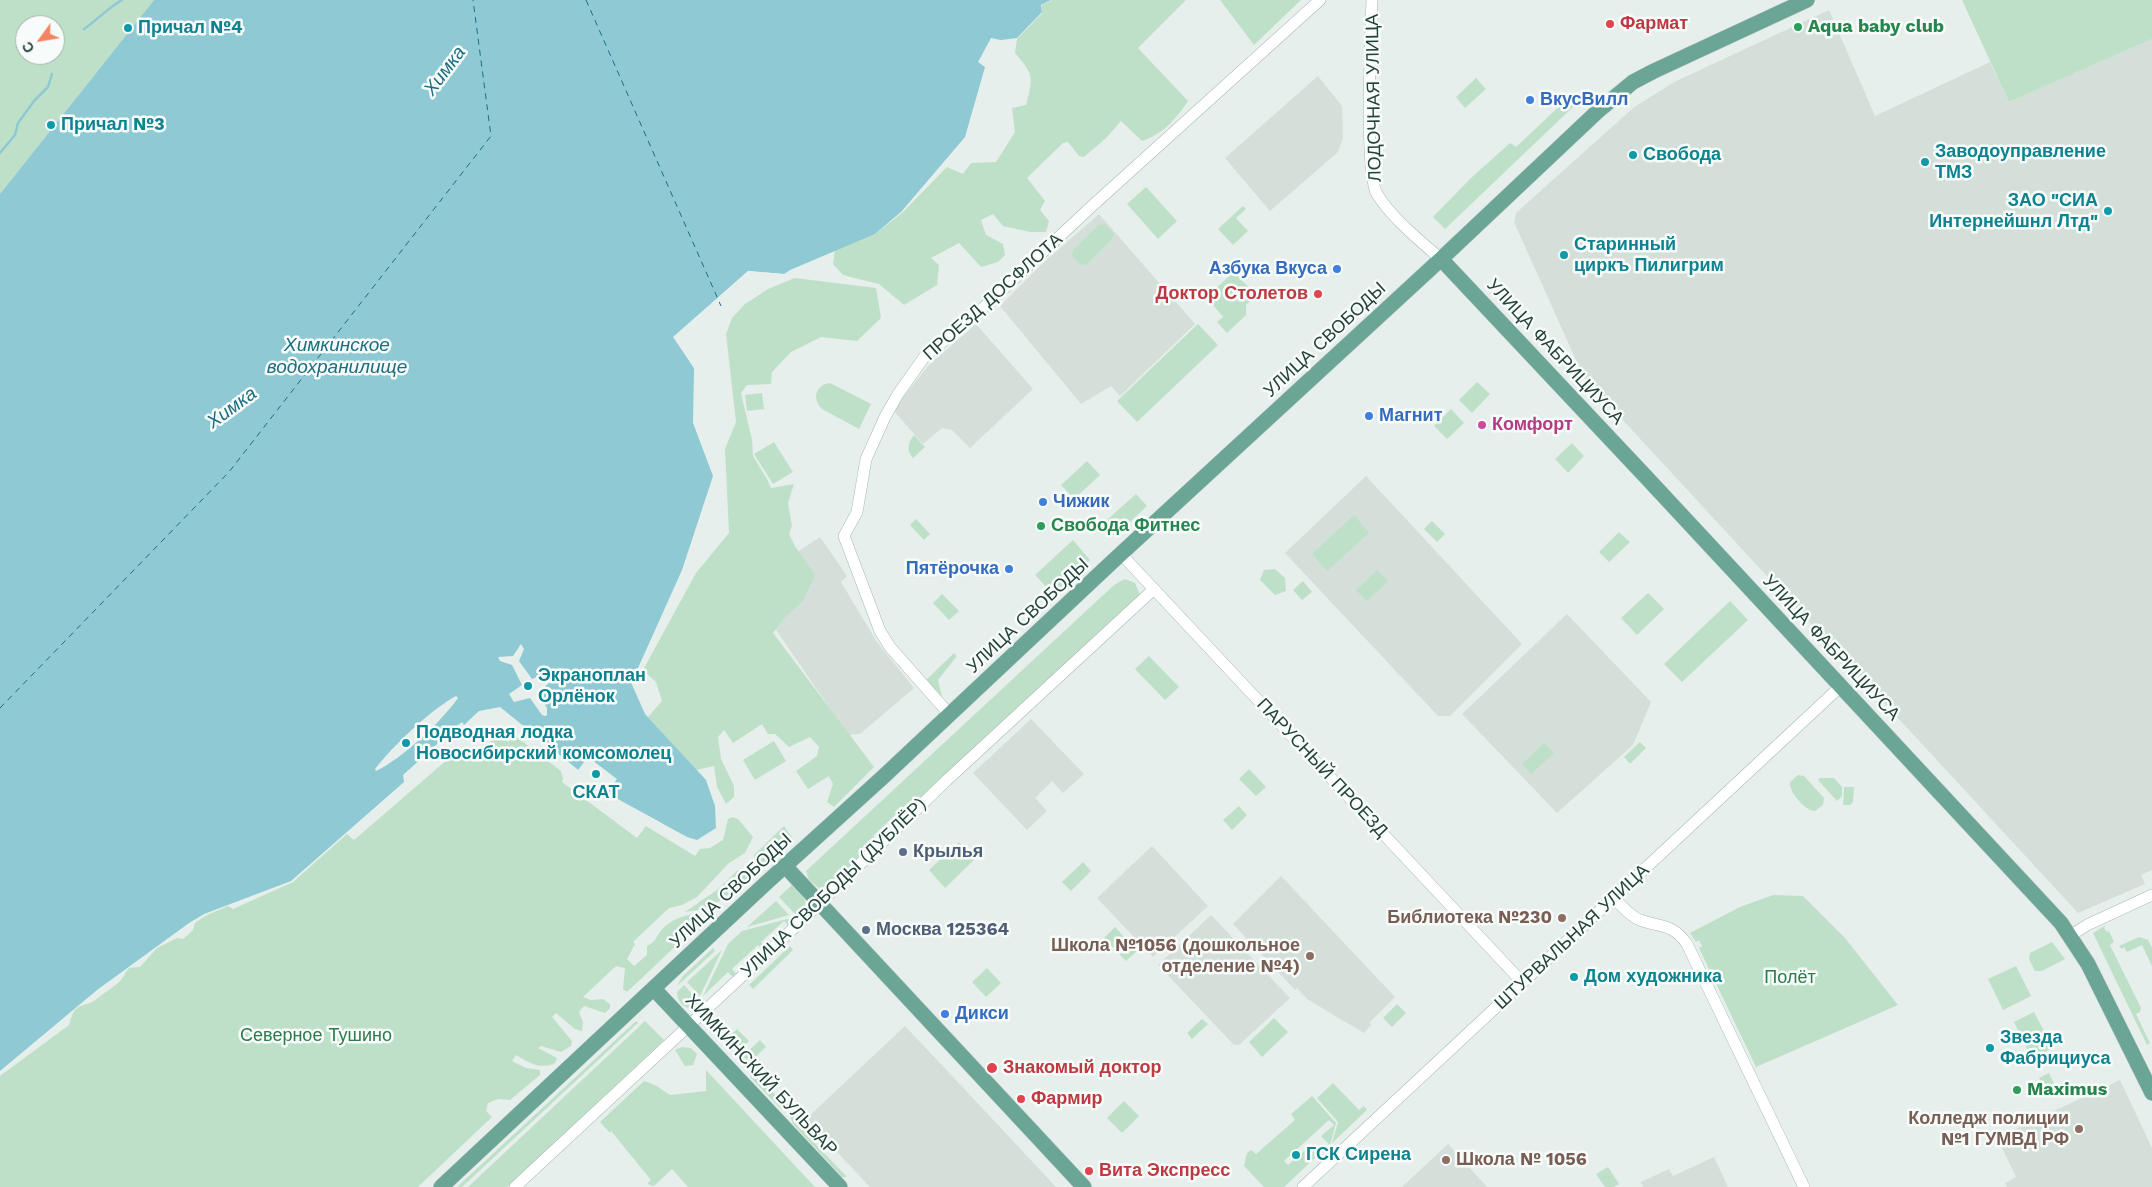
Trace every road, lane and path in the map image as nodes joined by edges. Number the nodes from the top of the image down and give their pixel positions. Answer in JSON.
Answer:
{"nodes":[{"id":1,"x":1320,"y":0,"type":"edge"},
{"id":2,"x":1372,"y":0,"type":"edge"},
{"id":3,"x":1807,"y":0,"type":"edge"},
{"id":4,"x":1441,"y":259,"type":"junction"},
{"id":5,"x":1121,"y":554,"type":"junction"},
{"id":6,"x":1154,"y":589,"type":"junction"},
{"id":7,"x":1841,"y":686,"type":"junction"},
{"id":8,"x":950,"y":715,"type":"junction"},
{"id":9,"x":785,"y":866,"type":"junction"},
{"id":10,"x":2152,"y":895,"type":"edge"},
{"id":11,"x":1612,"y":898,"type":"junction"},
{"id":12,"x":820,"y":903,"type":"junction"},
{"id":13,"x":2070,"y":936,"type":"junction"},
{"id":14,"x":1522,"y":982,"type":"junction"},
{"id":15,"x":654,"y":989,"type":"junction"},
{"id":16,"x":687,"y":1026,"type":"junction"},
{"id":17,"x":2152,"y":1093,"type":"edge"},
{"id":18,"x":441,"y":1187,"type":"edge"},
{"id":19,"x":515,"y":1187,"type":"edge"},
{"id":20,"x":840,"y":1187,"type":"edge"},
{"id":21,"x":1084,"y":1187,"type":"edge"},
{"id":22,"x":1303,"y":1187,"type":"edge"},
{"id":23,"x":1804,"y":1187,"type":"edge"}],
"edges":[{"from":1,"to":8,"type":"street","name":"ПРОЕЗД ДОСФЛОТА"},
{"from":2,"to":4,"type":"street","name":"ЛОДОЧНАЯ УЛИЦА"},
{"from":3,"to":4,"type":"main road","name":"УЛИЦА СВОБОДЫ"},
{"from":4,"to":5,"type":"main road","name":"УЛИЦА СВОБОДЫ"},
{"from":4,"to":7,"type":"main road","name":"УЛИЦА ФАБРИЦИУСА"},
{"from":5,"to":6,"type":"street","name":"ПАРУСНЫЙ ПРОЕЗД"},
{"from":5,"to":8,"type":"main road","name":"УЛИЦА СВОБОДЫ"},
{"from":6,"to":12,"type":"street","name":"УЛИЦА СВОБОДЫ (ДУБЛЁР)"},
{"from":6,"to":14,"type":"street","name":"ПАРУСНЫЙ ПРОЕЗД"},
{"from":7,"to":11,"type":"street","name":"ШТУРВАЛЬНАЯ УЛИЦА"},
{"from":7,"to":13,"type":"main road","name":"УЛИЦА ФАБРИЦИУСА"},
{"from":8,"to":9,"type":"main road","name":"УЛИЦА СВОБОДЫ"},
{"from":9,"to":12,"type":"main road"},
{"from":9,"to":15,"type":"main road","name":"УЛИЦА СВОБОДЫ"},
{"from":10,"to":13,"type":"street"},
{"from":11,"to":14,"type":"street","name":"ШТУРВАЛЬНАЯ УЛИЦА"},
{"from":11,"to":23,"type":"street"},
{"from":12,"to":16,"type":"street","name":"УЛИЦА СВОБОДЫ (ДУБЛЁР)"},
{"from":12,"to":21,"type":"main road"},
{"from":13,"to":17,"type":"main road","name":"УЛИЦА ФАБРИЦИУСА"},
{"from":14,"to":22,"type":"street","name":"ШТУРВАЛЬНАЯ УЛИЦА"},
{"from":15,"to":16,"type":"main road","name":"ХИМКИНСКИЙ БУЛЬВАР"},
{"from":15,"to":18,"type":"main road","name":"УЛИЦА СВОБОДЫ"},
{"from":16,"to":19,"type":"street","name":"УЛИЦА СВОБОДЫ (ДУБЛЁР)"},
{"from":16,"to":20,"type":"main road","name":"ХИМКИНСКИЙ БУЛЬВАР"}]}
